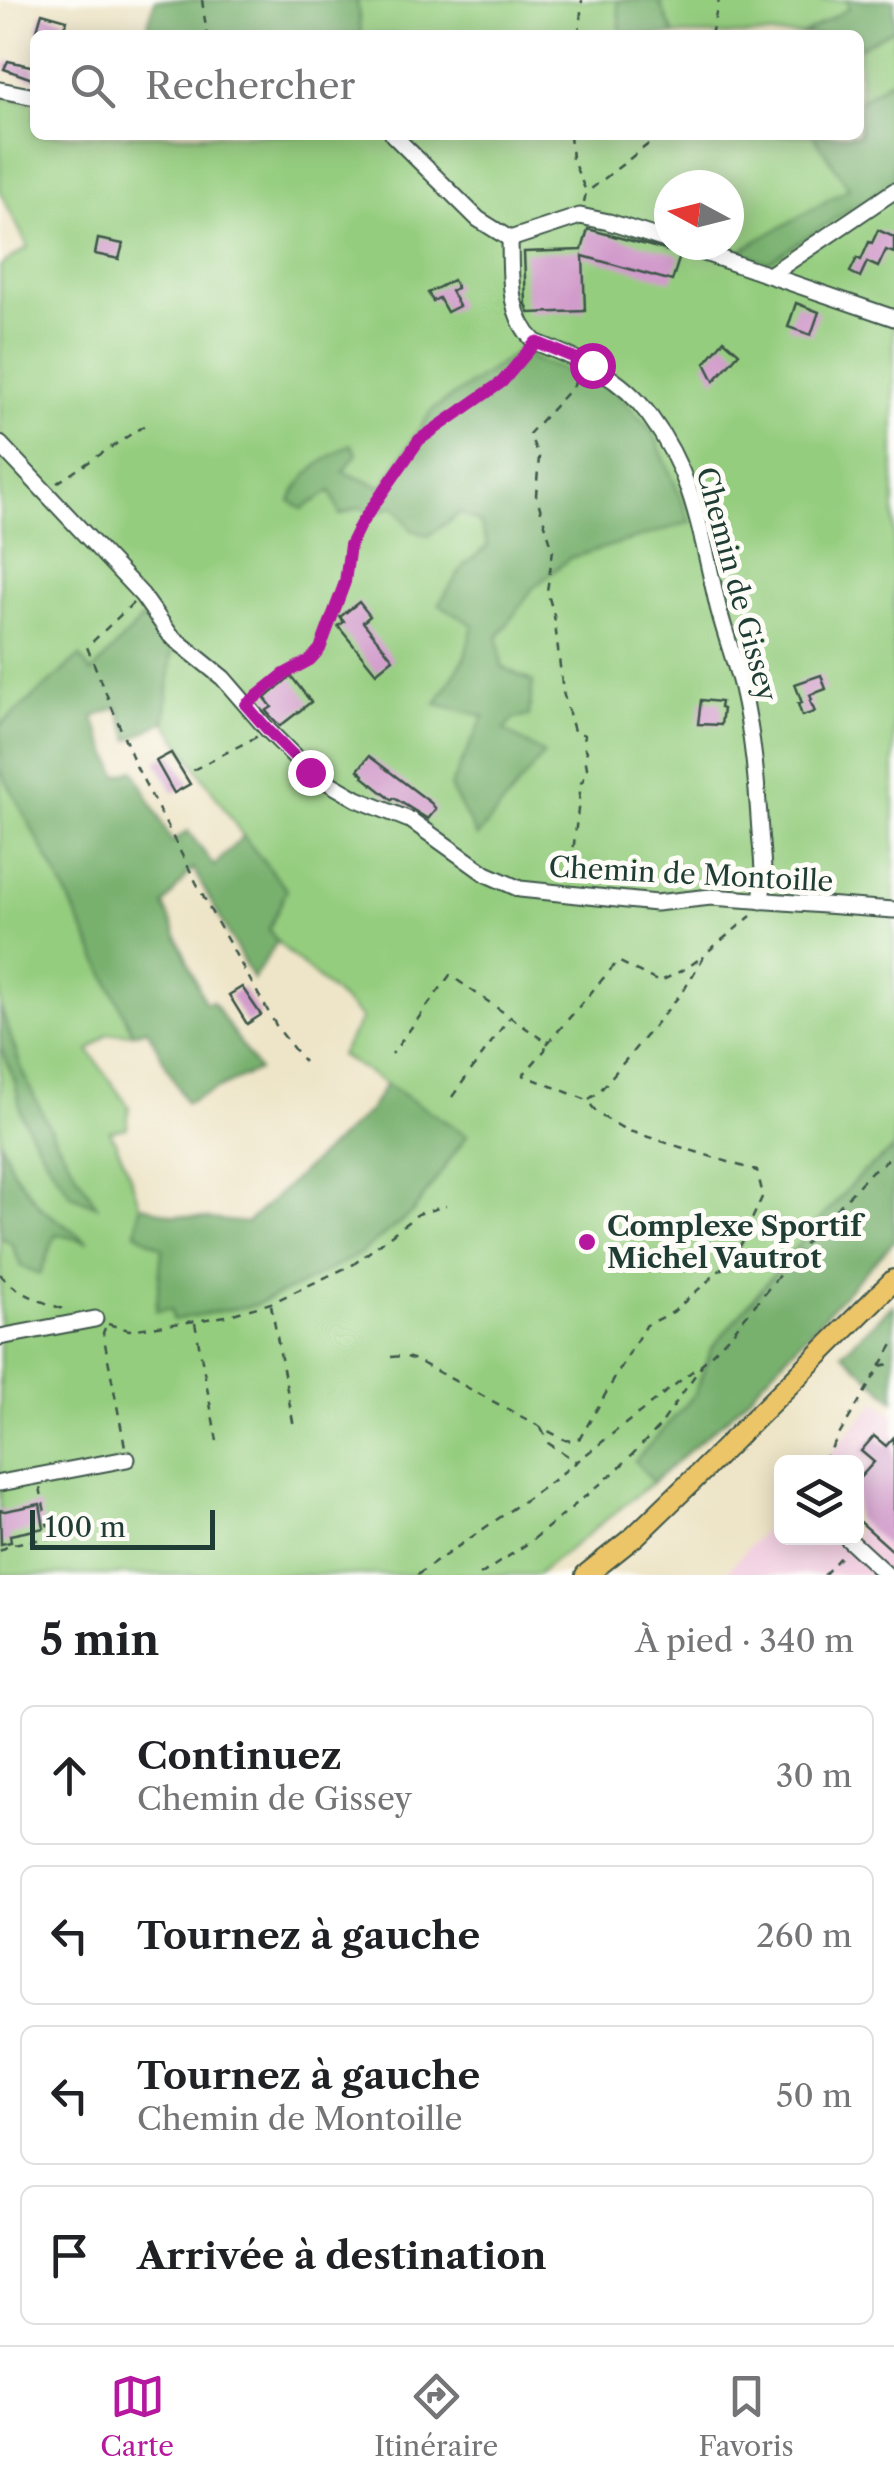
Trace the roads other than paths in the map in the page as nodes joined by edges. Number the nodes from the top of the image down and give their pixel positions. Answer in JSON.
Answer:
{"nodes":[{"id":1,"x":0,"y":90,"type":"edge"},
{"id":2,"x":30,"y":95,"type":"edge"},
{"id":3,"x":398,"y":140,"type":"edge"},
{"id":4,"x":894,"y":190,"type":"edge"},
{"id":5,"x":654,"y":236,"type":"edge"},
{"id":6,"x":510,"y":240,"type":"junction"},
{"id":7,"x":728,"y":260,"type":"edge"},
{"id":8,"x":772,"y":274,"type":"junction"},
{"id":9,"x":894,"y":318,"type":"edge"},
{"id":10,"x":0,"y":444,"type":"edge"},
{"id":11,"x":761,"y":900,"type":"junction"},
{"id":12,"x":894,"y":910,"type":"edge"},
{"id":13,"x":894,"y":1280,"type":"edge"},
{"id":14,"x":96,"y":1319,"type":"dead end"},
{"id":15,"x":0,"y":1337,"type":"edge"},
{"id":16,"x":127,"y":1459,"type":"road end"},
{"id":17,"x":694,"y":1479,"type":"junction"},
{"id":18,"x":0,"y":1483,"type":"edge"},
{"id":19,"x":855,"y":1545,"type":"edge"},
{"id":20,"x":568,"y":1575,"type":"edge"},
{"id":21,"x":586,"y":1575,"type":"edge"},
{"id":22,"x":888,"y":1575,"type":"edge"}],
"edges":[{"from":1,"to":2,"type":"street"},
{"from":3,"to":6,"type":"street"},
{"from":4,"to":8,"type":"street"},
{"from":5,"to":6,"type":"street"},
{"from":6,"to":11,"type":"street","name":"Chemin de Gissey"},
{"from":7,"to":8,"type":"street"},
{"from":8,"to":9,"type":"street"},
{"from":10,"to":11,"type":"street","name":"Chemin de Montoille"},
{"from":11,"to":12,"type":"street","name":"Chemin de Montoille"},
{"from":13,"to":17,"type":"main road"},
{"from":14,"to":15,"type":"street"},
{"from":16,"to":18,"type":"street"},
{"from":17,"to":20,"type":"main road"},
{"from":17,"to":21,"type":"main road"},
{"from":19,"to":22,"type":"street"}]}
